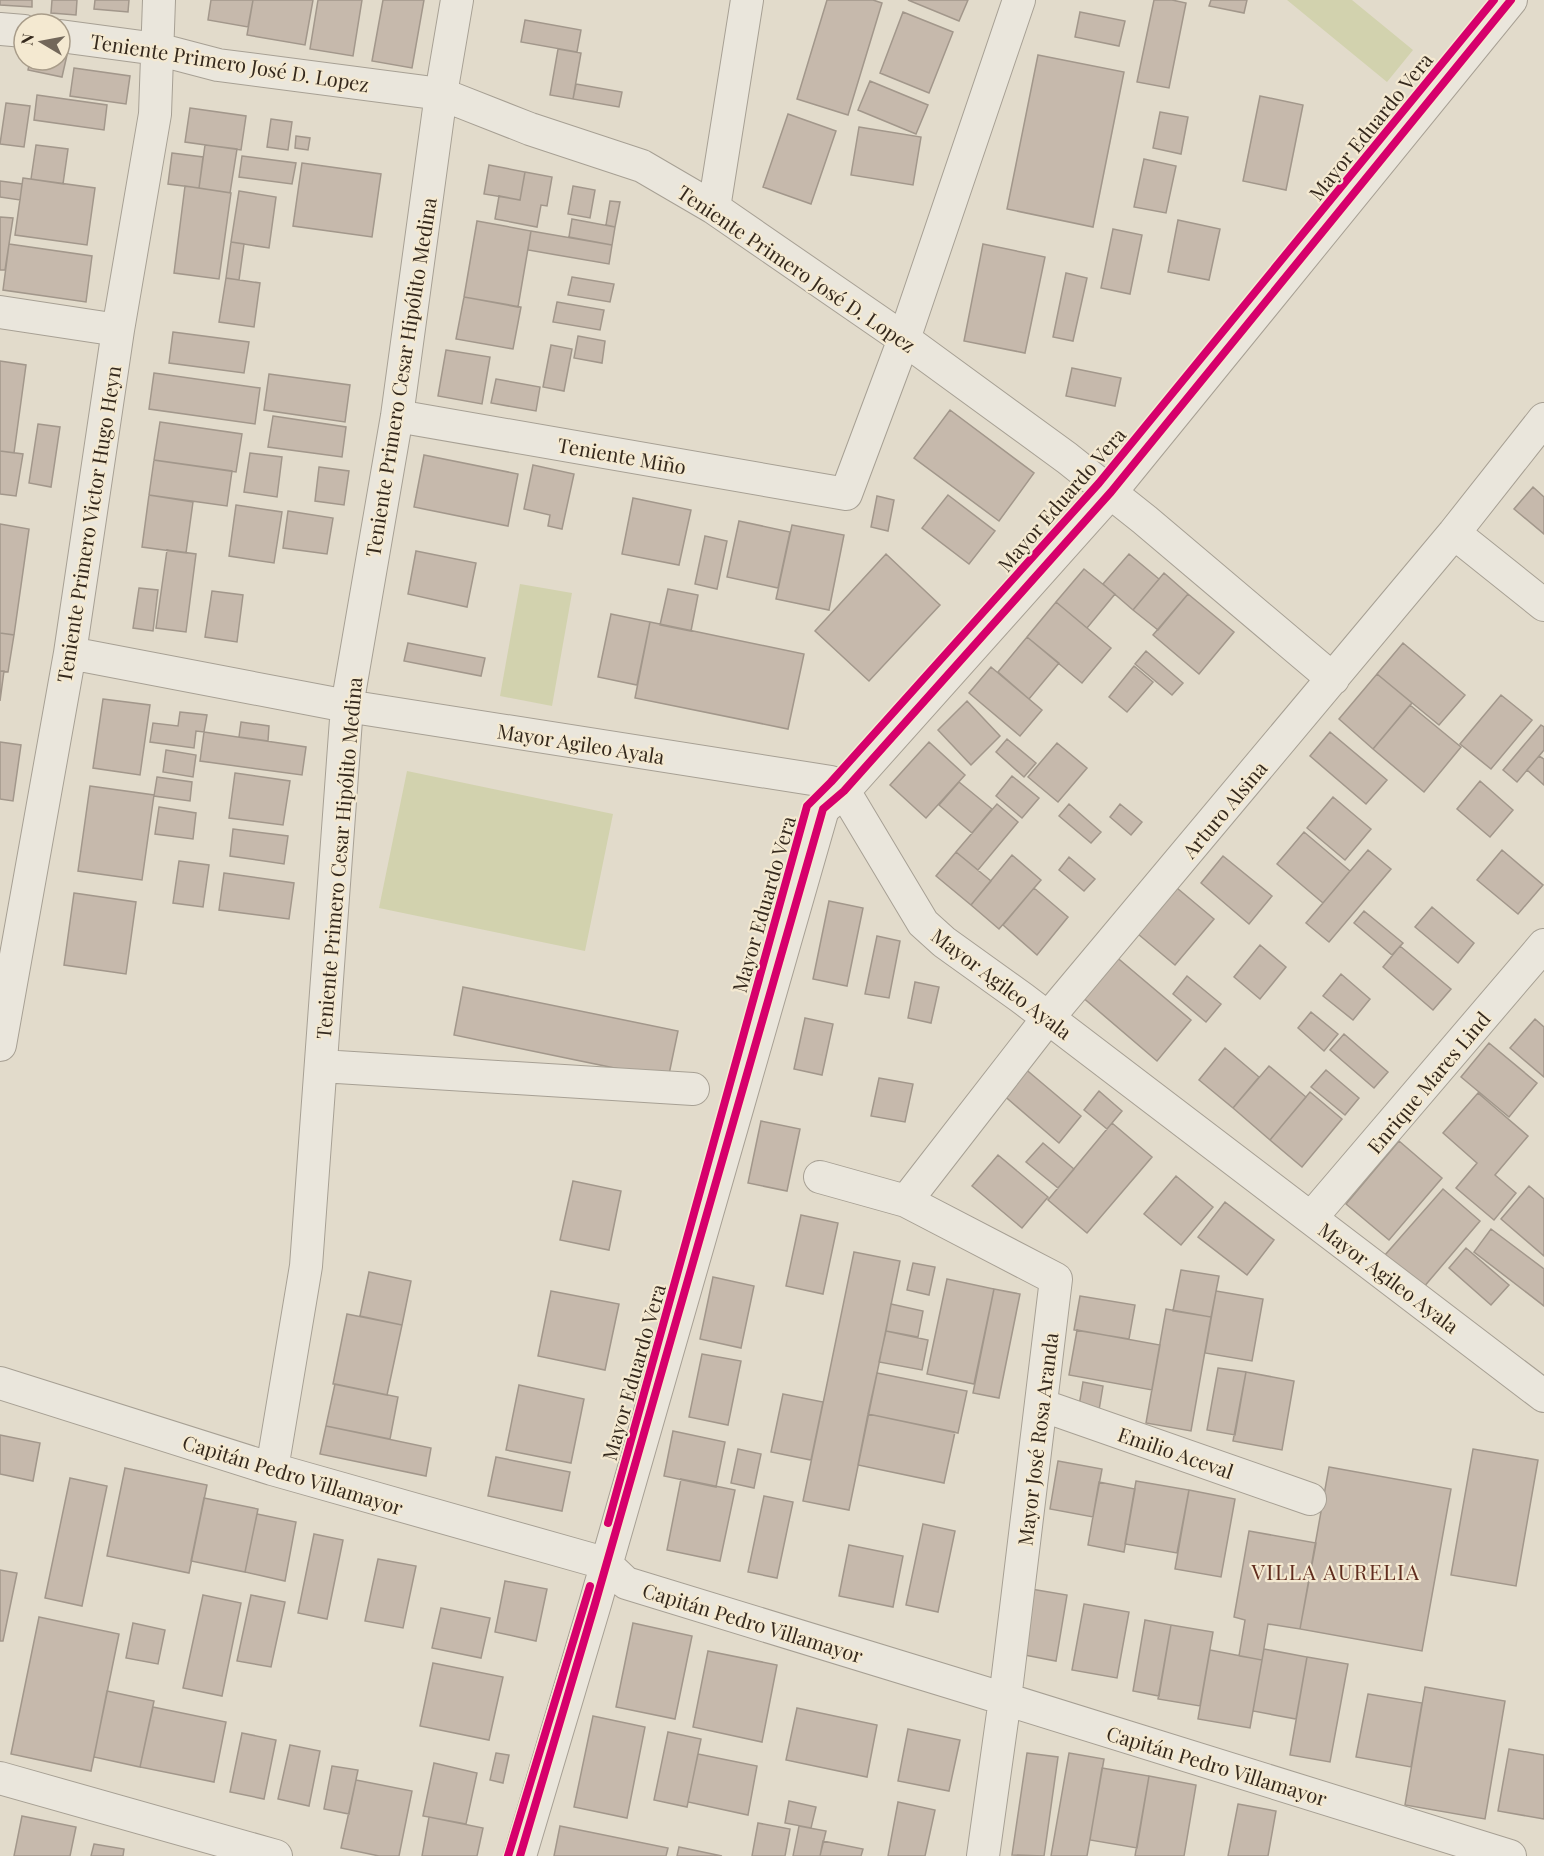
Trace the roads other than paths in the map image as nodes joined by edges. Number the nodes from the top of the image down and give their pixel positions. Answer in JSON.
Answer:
{"nodes":[{"id":1,"x":159,"y":0,"type":"edge"},
{"id":2,"x":457,"y":0,"type":"edge"},
{"id":3,"x":747,"y":0,"type":"edge"},
{"id":4,"x":1019,"y":0,"type":"edge"},
{"id":5,"x":1511,"y":0,"type":"edge"},
{"id":6,"x":72,"y":38,"type":"edge"},
{"id":7,"x":157,"y":49,"type":"junction"},
{"id":8,"x":441,"y":94,"type":"junction"},
{"id":9,"x":714,"y":208,"type":"junction"},
{"id":10,"x":0,"y":312,"type":"edge"},
{"id":11,"x":118,"y":330,"type":"junction"},
{"id":12,"x":904,"y":339,"type":"junction"},
{"id":13,"x":397,"y":416,"type":"junction"},
{"id":14,"x":1544,"y":419,"type":"edge"},
{"id":15,"x":1111,"y":492,"type":"junction"},
{"id":16,"x":1454,"y":533,"type":"junction"},
{"id":17,"x":1544,"y":604,"type":"edge"},
{"id":18,"x":70,"y":653,"type":"junction"},
{"id":19,"x":1333,"y":679,"type":"junction"},
{"id":20,"x":347,"y":706,"type":"junction"},
{"id":21,"x":843,"y":791,"type":"junction"},
{"id":22,"x":8,"y":945,"type":"edge"},
{"id":23,"x":1544,"y":945,"type":"edge"},
{"id":24,"x":1048,"y":1018,"type":"junction"},
{"id":25,"x":0,"y":1045,"type":"edge"},
{"id":26,"x":321,"y":1066,"type":"junction"},
{"id":27,"x":693,"y":1089,"type":"dead end"},
{"id":28,"x":820,"y":1177,"type":"dead end"},
{"id":29,"x":906,"y":1201,"type":"junction"},
{"id":30,"x":1311,"y":1218,"type":"junction"},
{"id":31,"x":0,"y":1383,"type":"edge"},
{"id":32,"x":1543,"y":1395,"type":"edge"},
{"id":33,"x":1041,"y":1405,"type":"junction"},
{"id":34,"x":272,"y":1469,"type":"junction"},
{"id":35,"x":1310,"y":1499,"type":"dead end"},
{"id":36,"x":607,"y":1565,"type":"junction"},
{"id":37,"x":1005,"y":1699,"type":"junction"},
{"id":38,"x":0,"y":1778,"type":"edge"},
{"id":39,"x":276,"y":1856,"type":"edge"},
{"id":40,"x":520,"y":1856,"type":"edge"},
{"id":41,"x":982,"y":1856,"type":"edge"},
{"id":42,"x":1510,"y":1856,"type":"edge"}],
"edges":[{"from":1,"to":7,"type":"street","name":"Teniente Primero Victor Hugo Heyn"},
{"from":2,"to":8,"type":"street","name":"Teniente Primero Cesar Hipólito Medina"},
{"from":3,"to":9,"type":"street"},
{"from":4,"to":12,"type":"street"},
{"from":5,"to":15,"type":"street","name":"Mayor Eduardo Vera"},
{"from":6,"to":7,"type":"street","name":"Teniente Primero José D. Lopez"},
{"from":7,"to":8,"type":"street","name":"Teniente Primero José D. Lopez"},
{"from":7,"to":11,"type":"street","name":"Teniente Primero Victor Hugo Heyn"},
{"from":8,"to":9,"type":"street","name":"Teniente Primero José D. Lopez"},
{"from":8,"to":13,"type":"street","name":"Teniente Primero Cesar Hipólito Medina"},
{"from":9,"to":12,"type":"street","name":"Teniente Primero José D. Lopez"},
{"from":10,"to":11,"type":"street"},
{"from":11,"to":18,"type":"street","name":"Teniente Primero Victor Hugo Heyn"},
{"from":12,"to":13,"type":"street","name":"Teniente Miño"},
{"from":12,"to":15,"type":"street","name":"Teniente Primero José D. Lopez"},
{"from":13,"to":20,"type":"street","name":"Teniente Primero Cesar Hipólito Medina"},
{"from":14,"to":16,"type":"street","name":"Arturo Alsina"},
{"from":15,"to":19,"type":"street","name":"Teniente Primero José D. Lopez"},
{"from":15,"to":21,"type":"street","name":"Mayor Eduardo Vera"},
{"from":16,"to":17,"type":"street"},
{"from":16,"to":19,"type":"street","name":"Arturo Alsina"},
{"from":18,"to":20,"type":"street","name":"Mayor Agileo Ayala"},
{"from":18,"to":22,"type":"street","name":"Teniente Primero Victor Hugo Heyn"},
{"from":19,"to":24,"type":"street","name":"Arturo Alsina"},
{"from":20,"to":21,"type":"street","name":"Mayor Agileo Ayala"},
{"from":20,"to":26,"type":"street","name":"Teniente Primero Cesar Hipólito Medina"},
{"from":21,"to":24,"type":"street","name":"Mayor Agileo Ayala"},
{"from":21,"to":36,"type":"street","name":"Mayor Eduardo Vera"},
{"from":22,"to":25,"type":"street","name":"Teniente Primero Victor Hugo Heyn"},
{"from":23,"to":30,"type":"street","name":"Enrique Mares Lind"},
{"from":24,"to":29,"type":"street","name":"Arturo Alsina"},
{"from":24,"to":30,"type":"street","name":"Mayor Agileo Ayala"},
{"from":26,"to":27,"type":"street"},
{"from":26,"to":34,"type":"street","name":"Teniente Primero Cesar Hipólito Medina"},
{"from":28,"to":29,"type":"street","name":"Mayor José Rosa Aranda"},
{"from":29,"to":33,"type":"street","name":"Mayor José Rosa Aranda"},
{"from":30,"to":32,"type":"street","name":"Mayor Agileo Ayala"},
{"from":31,"to":34,"type":"street","name":"Capitán Pedro Villamayor"},
{"from":33,"to":35,"type":"street","name":"Emilio Aceval"},
{"from":33,"to":37,"type":"street","name":"Mayor José Rosa Aranda"},
{"from":34,"to":36,"type":"street","name":"Capitán Pedro Villamayor"},
{"from":36,"to":37,"type":"street","name":"Capitán Pedro Villamayor"},
{"from":36,"to":40,"type":"street","name":"Mayor Eduardo Vera"},
{"from":37,"to":41,"type":"street","name":"Mayor José Rosa Aranda"},
{"from":37,"to":42,"type":"street","name":"Capitán Pedro Villamayor"},
{"from":38,"to":39,"type":"street"}]}
